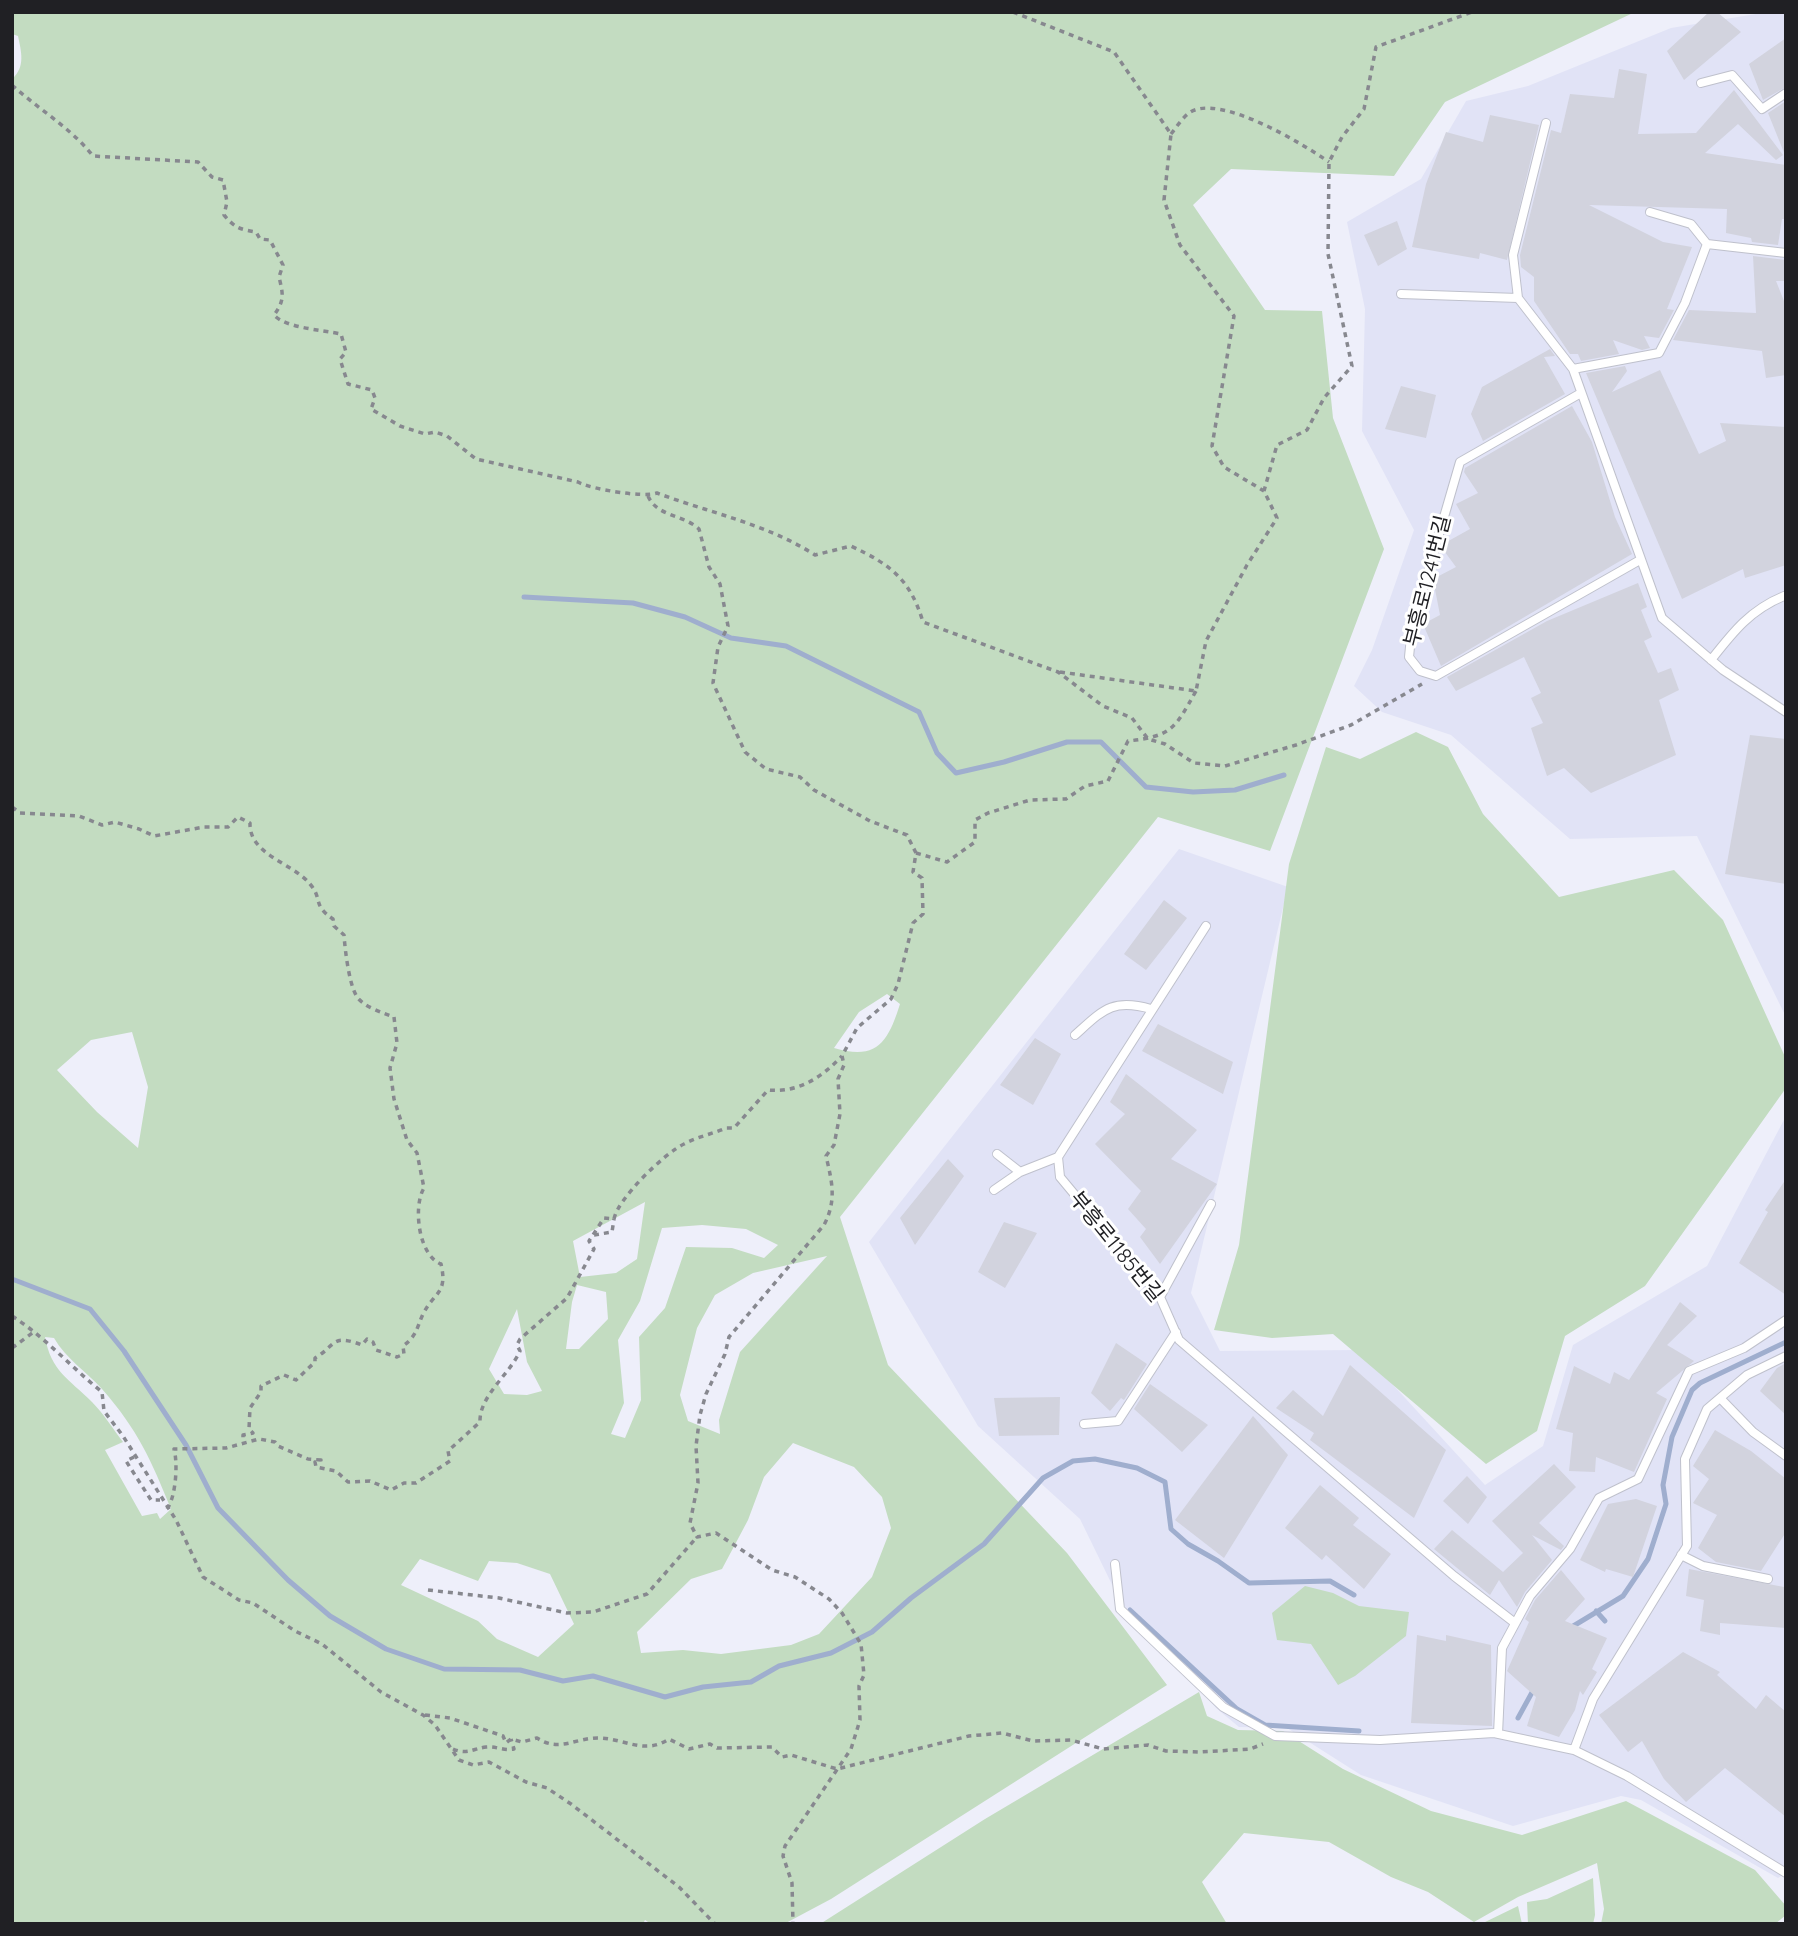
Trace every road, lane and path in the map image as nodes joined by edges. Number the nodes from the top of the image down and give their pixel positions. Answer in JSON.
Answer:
{"nodes":[{"id":1,"x":1013,"y":12,"type":"edge"},
{"id":2,"x":1472,"y":12,"type":"edge"},
{"id":3,"x":1701,"y":83,"type":"dead end"},
{"id":4,"x":12,"y":85,"type":"edge"},
{"id":5,"x":1786,"y":93,"type":"edge"},
{"id":6,"x":1546,"y":123,"type":"dead end"},
{"id":7,"x":1171,"y":134,"type":"junction"},
{"id":8,"x":1329,"y":162,"type":"junction"},
{"id":9,"x":1650,"y":212,"type":"dead end"},
{"id":10,"x":1707,"y":244,"type":"junction"},
{"id":11,"x":1786,"y":253,"type":"edge"},
{"id":12,"x":1401,"y":294,"type":"dead end"},
{"id":13,"x":1518,"y":298,"type":"junction"},
{"id":14,"x":1573,"y":369,"type":"junction"},
{"id":15,"x":1581,"y":393,"type":"junction"},
{"id":16,"x":1264,"y":491,"type":"junction"},
{"id":17,"x":648,"y":496,"type":"junction"},
{"id":18,"x":1640,"y":560,"type":"junction"},
{"id":19,"x":1784,"y":596,"type":"dead end"},
{"id":20,"x":1711,"y":660,"type":"junction"},
{"id":21,"x":1058,"y":672,"type":"junction"},
{"id":22,"x":1436,"y":676,"type":"junction"},
{"id":23,"x":1196,"y":691,"type":"junction"},
{"id":24,"x":1786,"y":712,"type":"edge"},
{"id":25,"x":1148,"y":739,"type":"junction"},
{"id":26,"x":12,"y":807,"type":"edge"},
{"id":27,"x":916,"y":853,"type":"junction"},
{"id":28,"x":1206,"y":926,"type":"dead end"},
{"id":29,"x":1150,"y":1009,"type":"junction"},
{"id":30,"x":1075,"y":1035,"type":"dead end"},
{"id":31,"x":842,"y":1056,"type":"junction"},
{"id":32,"x":997,"y":1154,"type":"dead end"},
{"id":33,"x":1058,"y":1157,"type":"junction"},
{"id":34,"x":1020,"y":1172,"type":"junction"},
{"id":35,"x":993,"y":1190,"type":"dead end"},
{"id":36,"x":1211,"y":1204,"type":"dead end"},
{"id":37,"x":614,"y":1219,"type":"junction"},
{"id":38,"x":592,"y":1236,"type":"junction"},
{"id":39,"x":1160,"y":1297,"type":"junction"},
{"id":40,"x":12,"y":1316,"type":"edge"},
{"id":41,"x":1786,"y":1320,"type":"edge"},
{"id":42,"x":35,"y":1331,"type":"junction"},
{"id":43,"x":1176,"y":1332,"type":"junction"},
{"id":44,"x":12,"y":1348,"type":"edge"},
{"id":45,"x":1786,"y":1356,"type":"edge"},
{"id":46,"x":1720,"y":1398,"type":"junction"},
{"id":47,"x":1084,"y":1424,"type":"dead end"},
{"id":48,"x":243,"y":1442,"type":"junction"},
{"id":49,"x":1786,"y":1456,"type":"edge"},
{"id":50,"x":134,"y":1457,"type":"junction"},
{"id":51,"x":161,"y":1500,"type":"junction"},
{"id":52,"x":167,"y":1509,"type":"junction"},
{"id":53,"x":697,"y":1537,"type":"junction"},
{"id":54,"x":1681,"y":1555,"type":"junction"},
{"id":55,"x":1115,"y":1564,"type":"dead end"},
{"id":56,"x":1768,"y":1579,"type":"dead end"},
{"id":57,"x":428,"y":1590,"type":"dead end"},
{"id":58,"x":1515,"y":1623,"type":"junction"},
{"id":59,"x":423,"y":1715,"type":"junction"},
{"id":60,"x":1498,"y":1734,"type":"junction"},
{"id":61,"x":1277,"y":1736,"type":"junction"},
{"id":62,"x":511,"y":1739,"type":"junction"},
{"id":63,"x":451,"y":1748,"type":"junction"},
{"id":64,"x":1574,"y":1750,"type":"junction"},
{"id":65,"x":837,"y":1769,"type":"junction"},
{"id":66,"x":1786,"y":1873,"type":"edge"},
{"id":67,"x":715,"y":1924,"type":"edge"},
{"id":68,"x":793,"y":1924,"type":"edge"}],
"edges":[{"from":1,"to":7,"type":"path"},
{"from":2,"to":8,"type":"path"},
{"from":3,"to":5,"type":"lane"},
{"from":4,"to":17,"type":"path"},
{"from":6,"to":13,"type":"lane"},
{"from":7,"to":8,"type":"path"},
{"from":7,"to":16,"type":"path"},
{"from":8,"to":16,"type":"path"},
{"from":9,"to":10,"type":"lane"},
{"from":10,"to":11,"type":"lane"},
{"from":10,"to":14,"type":"lane"},
{"from":12,"to":13,"type":"lane"},
{"from":13,"to":14,"type":"lane"},
{"from":14,"to":15,"type":"lane"},
{"from":15,"to":18,"type":"lane"},
{"from":15,"to":22,"type":"lane","name":"부흥로1241번길"},
{"from":16,"to":23,"type":"path"},
{"from":17,"to":21,"type":"path"},
{"from":17,"to":27,"type":"path"},
{"from":18,"to":20,"type":"lane"},
{"from":18,"to":22,"type":"lane","name":"부흥로1241번길"},
{"from":19,"to":20,"type":"lane"},
{"from":20,"to":24,"type":"lane"},
{"from":21,"to":23,"type":"path"},
{"from":21,"to":25,"type":"path"},
{"from":22,"to":25,"type":"path"},
{"from":23,"to":25,"type":"path"},
{"from":25,"to":27,"type":"path"},
{"from":26,"to":48,"type":"path"},
{"from":27,"to":31,"type":"path"},
{"from":28,"to":29,"type":"lane"},
{"from":29,"to":30,"type":"lane"},
{"from":29,"to":33,"type":"lane"},
{"from":31,"to":37,"type":"path"},
{"from":31,"to":53,"type":"path"},
{"from":32,"to":34,"type":"lane"},
{"from":33,"to":34,"type":"lane"},
{"from":33,"to":39,"type":"lane","name":"부흥로1185번길"},
{"from":34,"to":35,"type":"lane"},
{"from":36,"to":39,"type":"lane"},
{"from":37,"to":38,"type":"path"},
{"from":37,"to":38,"type":"path"},
{"from":38,"to":48,"type":"path"},
{"from":39,"to":43,"type":"lane","name":"부흥로1185번길"},
{"from":40,"to":42,"type":"path"},
{"from":41,"to":58,"type":"lane"},
{"from":42,"to":44,"type":"path"},
{"from":42,"to":50,"type":"path"},
{"from":43,"to":47,"type":"lane"},
{"from":43,"to":58,"type":"lane","name":"부흥로1185번길"},
{"from":45,"to":46,"type":"lane"},
{"from":46,"to":49,"type":"lane"},
{"from":46,"to":54,"type":"lane"},
{"from":48,"to":52,"type":"path"},
{"from":50,"to":51,"type":"path"},
{"from":50,"to":51,"type":"path"},
{"from":51,"to":52,"type":"path"},
{"from":52,"to":59,"type":"path"},
{"from":53,"to":57,"type":"path"},
{"from":53,"to":65,"type":"path"},
{"from":54,"to":56,"type":"lane"},
{"from":54,"to":64,"type":"lane"},
{"from":55,"to":61,"type":"lane"},
{"from":58,"to":60,"type":"lane"},
{"from":59,"to":62,"type":"path"},
{"from":59,"to":63,"type":"path"},
{"from":60,"to":61,"type":"lane"},
{"from":60,"to":64,"type":"lane"},
{"from":61,"to":65,"type":"path"},
{"from":62,"to":63,"type":"path"},
{"from":62,"to":65,"type":"path"},
{"from":63,"to":67,"type":"path"},
{"from":64,"to":66,"type":"lane"},
{"from":65,"to":68,"type":"path"}]}
